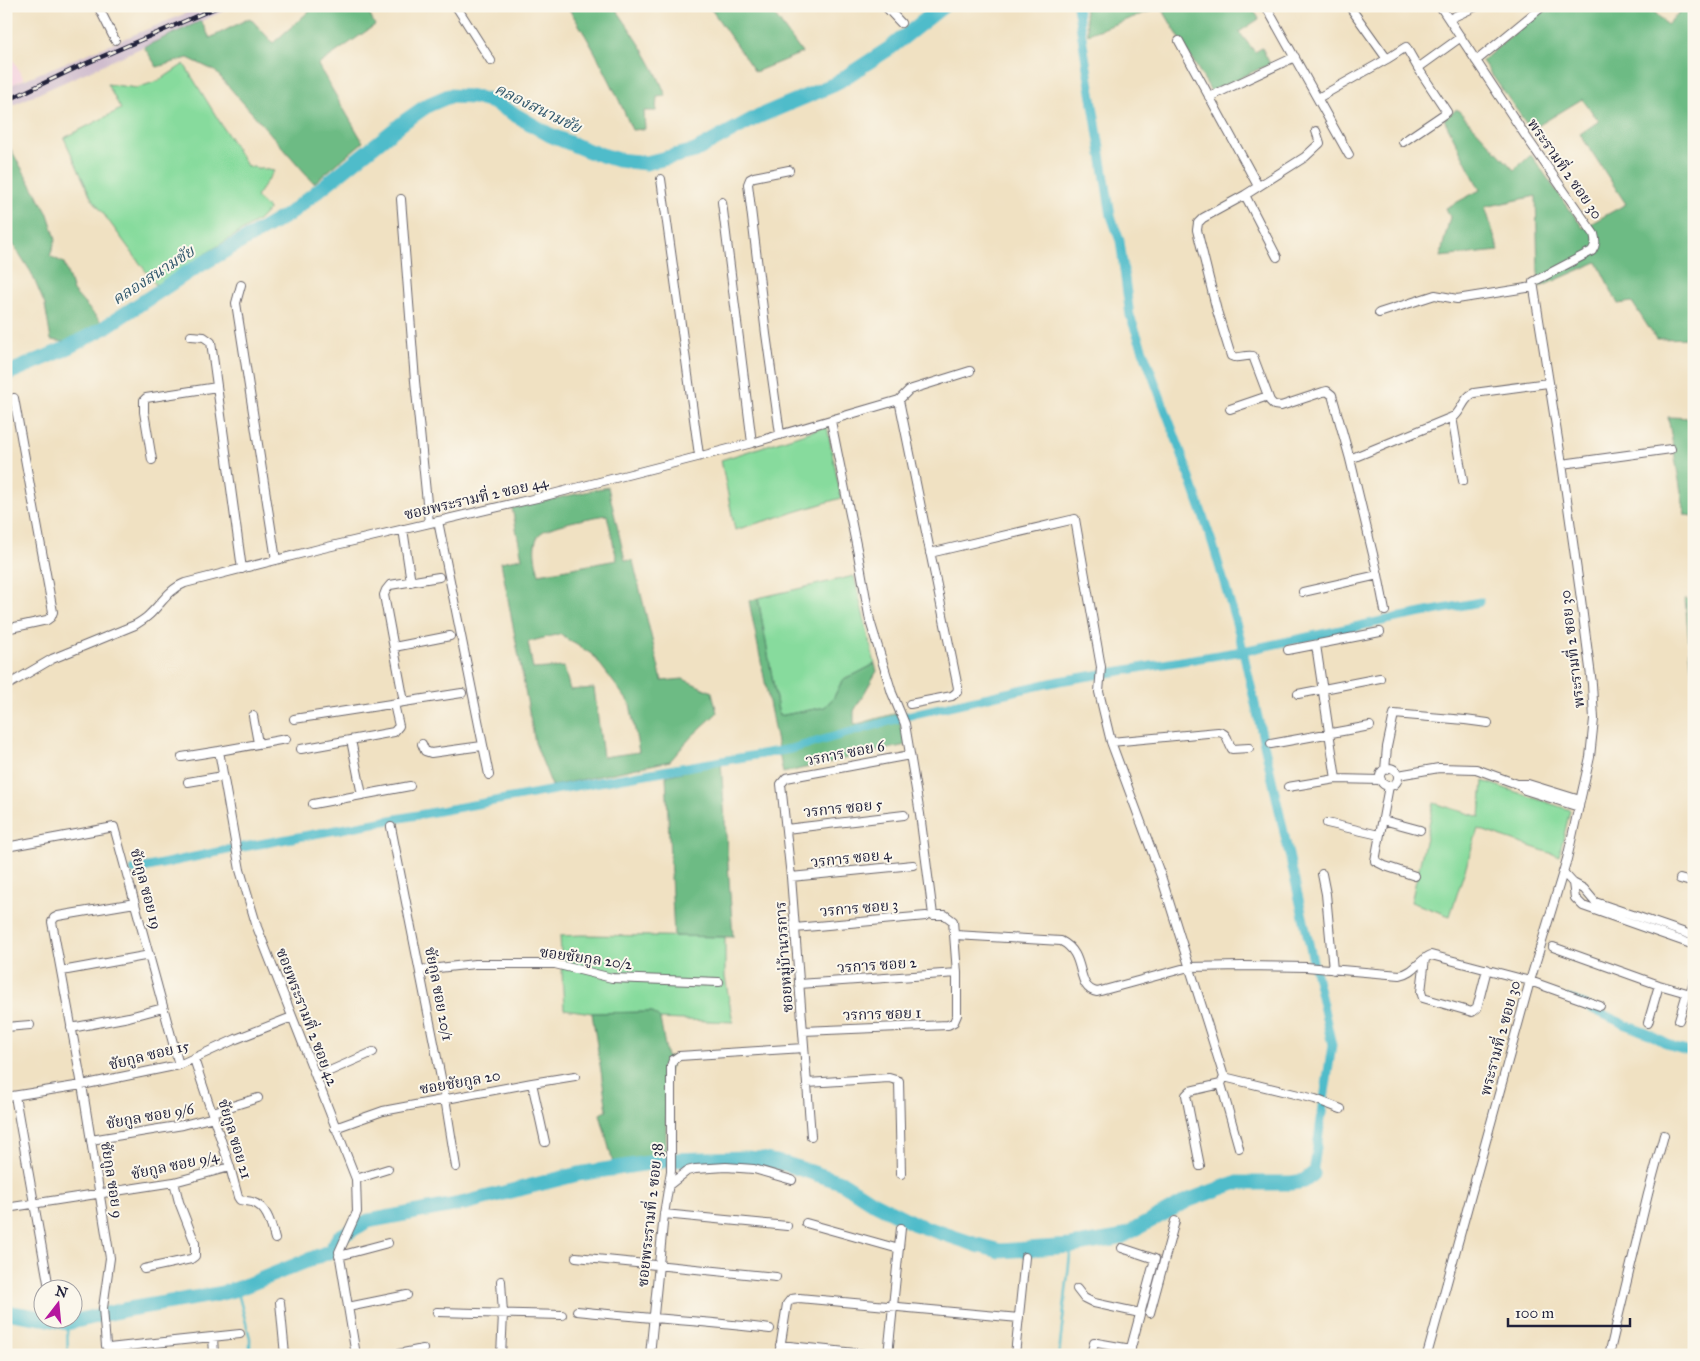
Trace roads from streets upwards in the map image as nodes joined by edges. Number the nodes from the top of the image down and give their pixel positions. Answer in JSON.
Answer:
{"nodes":[{"id":1,"x":98,"y":6,"type":"edge"},
{"id":2,"x":456,"y":6,"type":"edge"},
{"id":3,"x":885,"y":6,"type":"edge"},
{"id":4,"x":1440,"y":6,"type":"edge"},
{"id":5,"x":1476,"y":6,"type":"edge"},
{"id":6,"x":1543,"y":6,"type":"edge"},
{"id":7,"x":1268,"y":10,"type":"dead end"},
{"id":8,"x":1352,"y":10,"type":"dead end"},
{"id":9,"x":1449,"y":19,"type":"junction"},
{"id":10,"x":901,"y":23,"type":"dead end"},
{"id":11,"x":1460,"y":37,"type":"junction"},
{"id":12,"x":116,"y":40,"type":"dead end"},
{"id":13,"x":1179,"y":41,"type":"dead end"},
{"id":14,"x":1295,"y":57,"type":"junction"},
{"id":15,"x":1386,"y":59,"type":"junction"},
{"id":16,"x":491,"y":61,"type":"dead end"},
{"id":17,"x":1476,"y":61,"type":"junction"},
{"id":18,"x":1418,"y":68,"type":"junction"},
{"id":19,"x":1209,"y":97,"type":"junction"},
{"id":20,"x":1318,"y":98,"type":"junction"},
{"id":21,"x":1316,"y":131,"type":"dead end"},
{"id":22,"x":1403,"y":142,"type":"dead end"},
{"id":23,"x":1349,"y":155,"type":"dead end"},
{"id":24,"x":789,"y":170,"type":"dead end"},
{"id":25,"x":661,"y":180,"type":"dead end"},
{"id":26,"x":1258,"y":186,"type":"junction"},
{"id":27,"x":1244,"y":195,"type":"junction"},
{"id":28,"x":401,"y":199,"type":"dead end"},
{"id":29,"x":722,"y":202,"type":"dead end"},
{"id":30,"x":1277,"y":257,"type":"dead end"},
{"id":31,"x":241,"y":285,"type":"dead end"},
{"id":32,"x":1533,"y":287,"type":"junction"},
{"id":33,"x":1379,"y":313,"type":"dead end"},
{"id":34,"x":191,"y":336,"type":"dead end"},
{"id":35,"x":970,"y":371,"type":"dead end"},
{"id":36,"x":1548,"y":382,"type":"junction"},
{"id":37,"x":217,"y":387,"type":"junction"},
{"id":38,"x":1268,"y":396,"type":"junction"},
{"id":39,"x":14,"y":398,"type":"dead end"},
{"id":40,"x":899,"y":400,"type":"junction"},
{"id":41,"x":1230,"y":409,"type":"dead end"},
{"id":42,"x":1452,"y":417,"type":"junction"},
{"id":43,"x":830,"y":421,"type":"junction"},
{"id":44,"x":780,"y":434,"type":"junction"},
{"id":45,"x":752,"y":443,"type":"junction"},
{"id":46,"x":1671,"y":449,"type":"dead end"},
{"id":47,"x":699,"y":456,"type":"junction"},
{"id":48,"x":1350,"y":459,"type":"junction"},
{"id":49,"x":152,"y":460,"type":"dead end"},
{"id":50,"x":1562,"y":464,"type":"junction"},
{"id":51,"x":1463,"y":481,"type":"dead end"},
{"id":52,"x":438,"y":521,"type":"junction"},
{"id":53,"x":430,"y":523,"type":"junction"},
{"id":54,"x":403,"y":529,"type":"junction"},
{"id":55,"x":930,"y":553,"type":"junction"},
{"id":56,"x":276,"y":560,"type":"junction"},
{"id":57,"x":242,"y":569,"type":"junction"},
{"id":58,"x":1378,"y":575,"type":"junction"},
{"id":59,"x":439,"y":577,"type":"dead end"},
{"id":60,"x":411,"y":582,"type":"junction"},
{"id":61,"x":1303,"y":592,"type":"dead end"},
{"id":62,"x":1385,"y":611,"type":"dead end"},
{"id":63,"x":6,"y":629,"type":"edge"},
{"id":64,"x":1380,"y":632,"type":"dead end"},
{"id":65,"x":450,"y":636,"type":"dead end"},
{"id":66,"x":1316,"y":645,"type":"junction"},
{"id":67,"x":394,"y":647,"type":"junction"},
{"id":68,"x":1288,"y":650,"type":"dead end"},
{"id":69,"x":1380,"y":678,"type":"dead end"},
{"id":70,"x":7,"y":683,"type":"edge"},
{"id":71,"x":1322,"y":688,"type":"junction"},
{"id":72,"x":462,"y":693,"type":"dead end"},
{"id":73,"x":1298,"y":694,"type":"dead end"},
{"id":74,"x":404,"y":702,"type":"junction"},
{"id":75,"x":394,"y":704,"type":"junction"},
{"id":76,"x":910,"y":704,"type":"dead end"},
{"id":77,"x":253,"y":716,"type":"dead end"},
{"id":78,"x":294,"y":719,"type":"dead end"},
{"id":79,"x":1488,"y":723,"type":"dead end"},
{"id":80,"x":1370,"y":726,"type":"dead end"},
{"id":81,"x":1330,"y":733,"type":"junction"},
{"id":82,"x":286,"y":739,"type":"dead end"},
{"id":83,"x":351,"y":740,"type":"junction"},
{"id":84,"x":1111,"y":742,"type":"junction"},
{"id":85,"x":258,"y":743,"type":"junction"},
{"id":86,"x":422,"y":744,"type":"dead end"},
{"id":87,"x":1271,"y":744,"type":"dead end"},
{"id":88,"x":482,"y":746,"type":"junction"},
{"id":89,"x":1249,"y":748,"type":"dead end"},
{"id":90,"x":301,"y":749,"type":"dead end"},
{"id":91,"x":219,"y":751,"type":"junction"},
{"id":92,"x":910,"y":755,"type":"junction"},
{"id":93,"x":182,"y":757,"type":"dead end"},
{"id":94,"x":1385,"y":770,"type":"junction"},
{"id":95,"x":489,"y":775,"type":"dead end"},
{"id":96,"x":1398,"y":775,"type":"junction"},
{"id":97,"x":223,"y":776,"type":"junction"},
{"id":98,"x":786,"y":778,"type":"joint"},
{"id":99,"x":1336,"y":779,"type":"junction"},
{"id":100,"x":1381,"y":780,"type":"junction"},
{"id":101,"x":188,"y":782,"type":"dead end"},
{"id":102,"x":410,"y":786,"type":"dead end"},
{"id":103,"x":1389,"y":786,"type":"junction"},
{"id":104,"x":1288,"y":787,"type":"dead end"},
{"id":105,"x":362,"y":795,"type":"junction"},
{"id":106,"x":313,"y":804,"type":"dead end"},
{"id":107,"x":1580,"y":804,"type":"junction"},
{"id":108,"x":904,"y":815,"type":"dead end"},
{"id":109,"x":1383,"y":820,"type":"junction"},
{"id":110,"x":1327,"y":823,"type":"dead end"},
{"id":111,"x":391,"y":827,"type":"dead end"},
{"id":112,"x":786,"y":829,"type":"junction"},
{"id":113,"x":1420,"y":830,"type":"dead end"},
{"id":114,"x":1379,"y":835,"type":"junction"},
{"id":115,"x":6,"y":847,"type":"edge"},
{"id":116,"x":913,"y":865,"type":"dead end"},
{"id":117,"x":1563,"y":872,"type":"junction"},
{"id":118,"x":1322,"y":874,"type":"dead end"},
{"id":119,"x":1415,"y":876,"type":"dead end"},
{"id":120,"x":791,"y":877,"type":"junction"},
{"id":121,"x":1680,"y":879,"type":"dead end"},
{"id":122,"x":1573,"y":882,"type":"junction"},
{"id":123,"x":1694,"y":883,"type":"edge"},
{"id":124,"x":1590,"y":899,"type":"junction"},
{"id":125,"x":135,"y":903,"type":"junction"},
{"id":126,"x":1583,"y":906,"type":"junction"},
{"id":127,"x":930,"y":915,"type":"junction"},
{"id":128,"x":795,"y":928,"type":"junction"},
{"id":129,"x":955,"y":935,"type":"junction"},
{"id":130,"x":1694,"y":936,"type":"edge"},
{"id":131,"x":1694,"y":945,"type":"edge"},
{"id":132,"x":1553,"y":947,"type":"dead end"},
{"id":133,"x":150,"y":956,"type":"junction"},
{"id":134,"x":1426,"y":958,"type":"junction"},
{"id":135,"x":1189,"y":968,"type":"junction"},
{"id":136,"x":1487,"y":969,"type":"junction"},
{"id":137,"x":420,"y":970,"type":"junction"},
{"id":138,"x":1333,"y":970,"type":"junction"},
{"id":139,"x":62,"y":971,"type":"junction"},
{"id":140,"x":957,"y":972,"type":"junction"},
{"id":141,"x":1530,"y":981,"type":"junction"},
{"id":142,"x":1694,"y":981,"type":"edge"},
{"id":143,"x":719,"y":982,"type":"dead end"},
{"id":144,"x":800,"y":984,"type":"junction"},
{"id":145,"x":1659,"y":985,"type":"junction"},
{"id":146,"x":1690,"y":994,"type":"edge"},
{"id":147,"x":1600,"y":1006,"type":"dead end"},
{"id":148,"x":163,"y":1008,"type":"junction"},
{"id":149,"x":292,"y":1017,"type":"junction"},
{"id":150,"x":1679,"y":1020,"type":"dead end"},
{"id":151,"x":1648,"y":1023,"type":"dead end"},
{"id":152,"x":30,"y":1025,"type":"dead end"},
{"id":153,"x":6,"y":1027,"type":"edge"},
{"id":154,"x":71,"y":1028,"type":"junction"},
{"id":155,"x":803,"y":1031,"type":"junction"},
{"id":156,"x":804,"y":1048,"type":"junction"},
{"id":157,"x":373,"y":1052,"type":"dead end"},
{"id":158,"x":194,"y":1060,"type":"junction"},
{"id":159,"x":179,"y":1065,"type":"junction"},
{"id":160,"x":575,"y":1076,"type":"dead end"},
{"id":161,"x":316,"y":1077,"type":"junction"},
{"id":162,"x":1222,"y":1080,"type":"junction"},
{"id":163,"x":532,"y":1083,"type":"junction"},
{"id":164,"x":807,"y":1083,"type":"junction"},
{"id":165,"x":82,"y":1085,"type":"junction"},
{"id":166,"x":15,"y":1096,"type":"junction"},
{"id":167,"x":6,"y":1097,"type":"edge"},
{"id":168,"x":258,"y":1098,"type":"dead end"},
{"id":169,"x":445,"y":1098,"type":"junction"},
{"id":170,"x":1341,"y":1109,"type":"dead end"},
{"id":171,"x":213,"y":1114,"type":"junction"},
{"id":172,"x":335,"y":1128,"type":"junction"},
{"id":173,"x":1664,"y":1135,"type":"dead end"},
{"id":174,"x":811,"y":1136,"type":"dead end"},
{"id":175,"x":91,"y":1140,"type":"junction"},
{"id":176,"x":544,"y":1142,"type":"dead end"},
{"id":177,"x":1239,"y":1148,"type":"dead end"},
{"id":178,"x":1200,"y":1166,"type":"dead end"},
{"id":179,"x":230,"y":1167,"type":"junction"},
{"id":180,"x":456,"y":1167,"type":"dead end"},
{"id":181,"x":388,"y":1169,"type":"dead end"},
{"id":182,"x":901,"y":1174,"type":"dead end"},
{"id":183,"x":356,"y":1179,"type":"junction"},
{"id":184,"x":792,"y":1180,"type":"dead end"},
{"id":185,"x":174,"y":1182,"type":"junction"},
{"id":186,"x":669,"y":1185,"type":"junction"},
{"id":187,"x":100,"y":1193,"type":"junction"},
{"id":188,"x":34,"y":1204,"type":"junction"},
{"id":189,"x":6,"y":1208,"type":"edge"},
{"id":190,"x":664,"y":1214,"type":"junction"},
{"id":191,"x":1175,"y":1221,"type":"dead end"},
{"id":192,"x":806,"y":1223,"type":"dead end"},
{"id":193,"x":787,"y":1226,"type":"dead end"},
{"id":194,"x":902,"y":1228,"type":"dead end"},
{"id":195,"x":275,"y":1239,"type":"dead end"},
{"id":196,"x":388,"y":1243,"type":"dead end"},
{"id":197,"x":1122,"y":1248,"type":"dead end"},
{"id":198,"x":899,"y":1249,"type":"junction"},
{"id":199,"x":339,"y":1256,"type":"junction"},
{"id":200,"x":576,"y":1257,"type":"dead end"},
{"id":201,"x":1025,"y":1257,"type":"dead end"},
{"id":202,"x":658,"y":1265,"type":"junction"},
{"id":203,"x":144,"y":1269,"type":"dead end"},
{"id":204,"x":1151,"y":1270,"type":"junction"},
{"id":205,"x":1161,"y":1274,"type":"junction"},
{"id":206,"x":776,"y":1277,"type":"dead end"},
{"id":207,"x":47,"y":1278,"type":"edge"},
{"id":208,"x":501,"y":1281,"type":"dead end"},
{"id":209,"x":1077,"y":1289,"type":"dead end"},
{"id":210,"x":407,"y":1296,"type":"dead end"},
{"id":211,"x":280,"y":1302,"type":"dead end"},
{"id":212,"x":348,"y":1307,"type":"junction"},
{"id":213,"x":892,"y":1307,"type":"junction"},
{"id":214,"x":577,"y":1311,"type":"dead end"},
{"id":215,"x":437,"y":1312,"type":"dead end"},
{"id":216,"x":1140,"y":1313,"type":"junction"},
{"id":217,"x":1150,"y":1313,"type":"dead end"},
{"id":218,"x":502,"y":1314,"type":"junction"},
{"id":219,"x":562,"y":1315,"type":"dead end"},
{"id":220,"x":1019,"y":1318,"type":"junction"},
{"id":221,"x":653,"y":1319,"type":"junction"},
{"id":222,"x":770,"y":1329,"type":"dead end"},
{"id":223,"x":240,"y":1334,"type":"dead end"},
{"id":224,"x":213,"y":1337,"type":"junction"},
{"id":225,"x":780,"y":1344,"type":"junction"},
{"id":226,"x":422,"y":1349,"type":"dead end"},
{"id":227,"x":127,"y":1351,"type":"edge"},
{"id":228,"x":1130,"y":1352,"type":"edge"},
{"id":229,"x":214,"y":1355,"type":"edge"},
{"id":230,"x":285,"y":1355,"type":"edge"},
{"id":231,"x":356,"y":1355,"type":"edge"},
{"id":232,"x":393,"y":1355,"type":"edge"},
{"id":233,"x":501,"y":1355,"type":"edge"},
{"id":234,"x":650,"y":1355,"type":"edge"},
{"id":235,"x":779,"y":1355,"type":"edge"},
{"id":236,"x":874,"y":1355,"type":"edge"},
{"id":237,"x":888,"y":1355,"type":"edge"},
{"id":238,"x":1015,"y":1355,"type":"edge"},
{"id":239,"x":1091,"y":1355,"type":"edge"},
{"id":240,"x":1427,"y":1355,"type":"edge"},
{"id":241,"x":1609,"y":1355,"type":"edge"}],
"edges":[{"from":1,"to":12,"type":"street"},
{"from":2,"to":16,"type":"street"},
{"from":3,"to":10,"type":"street"},
{"from":4,"to":9,"type":"street","name":"พระรามที่ 2 ซอย 30"},
{"from":5,"to":9,"type":"street"},
{"from":6,"to":17,"type":"street"},
{"from":7,"to":14,"type":"street"},
{"from":8,"to":15,"type":"street"},
{"from":9,"to":11,"type":"street","name":"พระรามที่ 2 ซอย 30"},
{"from":11,"to":17,"type":"street","name":"พระรามที่ 2 ซอย 30"},
{"from":11,"to":18,"type":"street"},
{"from":13,"to":19,"type":"street"},
{"from":14,"to":19,"type":"street"},
{"from":14,"to":20,"type":"street"},
{"from":15,"to":18,"type":"street"},
{"from":15,"to":20,"type":"street"},
{"from":17,"to":32,"type":"street","name":"พระรามที่ 2 ซอย 30"},
{"from":18,"to":22,"type":"street"},
{"from":19,"to":26,"type":"street"},
{"from":20,"to":23,"type":"street"},
{"from":21,"to":26,"type":"street"},
{"from":24,"to":44,"type":"street"},
{"from":25,"to":47,"type":"street"},
{"from":26,"to":27,"type":"street"},
{"from":27,"to":30,"type":"street"},
{"from":27,"to":38,"type":"street"},
{"from":28,"to":53,"type":"street"},
{"from":29,"to":45,"type":"street"},
{"from":31,"to":56,"type":"street"},
{"from":32,"to":33,"type":"street"},
{"from":32,"to":36,"type":"street","name":"พระรามที่ 2 ซอย 30"},
{"from":34,"to":37,"type":"street"},
{"from":35,"to":40,"type":"street","name":"ซอยพระรามที่ 2 ซอย 44"},
{"from":36,"to":42,"type":"street"},
{"from":36,"to":50,"type":"street","name":"พระรามที่ 2 ซอย 30"},
{"from":37,"to":49,"type":"street"},
{"from":37,"to":57,"type":"street"},
{"from":38,"to":41,"type":"street"},
{"from":38,"to":48,"type":"street"},
{"from":39,"to":63,"type":"street"},
{"from":40,"to":43,"type":"street","name":"ซอยพระรามที่ 2 ซอย 44"},
{"from":40,"to":55,"type":"street"},
{"from":42,"to":48,"type":"street"},
{"from":42,"to":51,"type":"street"},
{"from":43,"to":44,"type":"street","name":"ซอยพระรามที่ 2 ซอย 44"},
{"from":43,"to":92,"type":"street"},
{"from":44,"to":45,"type":"street","name":"ซอยพระรามที่ 2 ซอย 44"},
{"from":45,"to":47,"type":"street","name":"ซอยพระรามที่ 2 ซอย 44"},
{"from":46,"to":50,"type":"street"},
{"from":47,"to":52,"type":"street","name":"ซอยพระรามที่ 2 ซอย 44"},
{"from":48,"to":58,"type":"street"},
{"from":50,"to":107,"type":"street","name":"พระรามที่ 2 ซอย 30"},
{"from":52,"to":53,"type":"street","name":"ซอยพระรามที่ 2 ซอย 44"},
{"from":52,"to":88,"type":"street"},
{"from":53,"to":54,"type":"street","name":"ซอยพระรามที่ 2 ซอย 44"},
{"from":54,"to":56,"type":"street","name":"ซอยพระรามที่ 2 ซอย 44"},
{"from":54,"to":60,"type":"street"},
{"from":55,"to":76,"type":"street"},
{"from":55,"to":84,"type":"street"},
{"from":56,"to":57,"type":"street","name":"ซอยพระรามที่ 2 ซอย 44"},
{"from":57,"to":70,"type":"street","name":"ซอยพระรามที่ 2 ซอย 44"},
{"from":58,"to":61,"type":"street"},
{"from":58,"to":62,"type":"street"},
{"from":59,"to":60,"type":"street"},
{"from":60,"to":67,"type":"street"},
{"from":64,"to":66,"type":"street"},
{"from":65,"to":67,"type":"street"},
{"from":66,"to":68,"type":"street"},
{"from":66,"to":71,"type":"street"},
{"from":67,"to":74,"type":"street"},
{"from":69,"to":71,"type":"street"},
{"from":71,"to":73,"type":"street"},
{"from":71,"to":81,"type":"street"},
{"from":72,"to":74,"type":"street"},
{"from":74,"to":75,"type":"street"},
{"from":75,"to":78,"type":"street"},
{"from":75,"to":83,"type":"street"},
{"from":77,"to":85,"type":"street"},
{"from":79,"to":94,"type":"street"},
{"from":80,"to":81,"type":"street"},
{"from":81,"to":87,"type":"street"},
{"from":81,"to":99,"type":"street"},
{"from":82,"to":85,"type":"street"},
{"from":83,"to":90,"type":"street"},
{"from":83,"to":105,"type":"street"},
{"from":84,"to":89,"type":"street"},
{"from":84,"to":135,"type":"street"},
{"from":85,"to":91,"type":"street"},
{"from":86,"to":88,"type":"street"},
{"from":88,"to":95,"type":"street"},
{"from":91,"to":93,"type":"street"},
{"from":91,"to":97,"type":"street","name":"ซอยพระรามที่ 2 ซอย 42"},
{"from":92,"to":98,"type":"street","name":"วรการ ซอย 6"},
{"from":92,"to":127,"type":"street"},
{"from":94,"to":96,"type":"street"},
{"from":94,"to":100,"type":"street"},
{"from":96,"to":103,"type":"street"},
{"from":96,"to":107,"type":"street"},
{"from":97,"to":101,"type":"street"},
{"from":97,"to":149,"type":"street","name":"ซอยพระรามที่ 2 ซอย 42"},
{"from":98,"to":112,"type":"street","name":"ซอยหมู่บ้านวรการ"},
{"from":99,"to":100,"type":"street"},
{"from":99,"to":104,"type":"street"},
{"from":100,"to":103,"type":"street"},
{"from":102,"to":105,"type":"street"},
{"from":103,"to":109,"type":"street"},
{"from":105,"to":106,"type":"street"},
{"from":107,"to":117,"type":"street","name":"พระรามที่ 2 ซอย 30"},
{"from":108,"to":112,"type":"street","name":"วรการ ซอย 5"},
{"from":109,"to":113,"type":"street"},
{"from":109,"to":114,"type":"street"},
{"from":110,"to":114,"type":"street"},
{"from":111,"to":137,"type":"street","name":"ชัยกูล ซอย 20/1"},
{"from":112,"to":120,"type":"street","name":"ซอยหมู่บ้านวรการ"},
{"from":114,"to":119,"type":"street"},
{"from":115,"to":125,"type":"street","name":"ชัยกูล ซอย 19"},
{"from":116,"to":120,"type":"street","name":"วรการ ซอย 4"},
{"from":117,"to":122,"type":"street"},
{"from":117,"to":141,"type":"street","name":"พระรามที่ 2 ซอย 30"},
{"from":118,"to":138,"type":"street"},
{"from":120,"to":128,"type":"street","name":"ซอยหมู่บ้านวรการ"},
{"from":121,"to":123,"type":"street"},
{"from":122,"to":124,"type":"street"},
{"from":122,"to":126,"type":"street"},
{"from":124,"to":126,"type":"street"},
{"from":124,"to":130,"type":"street"},
{"from":125,"to":133,"type":"street","name":"ชัยกูล ซอย 19"},
{"from":125,"to":139,"type":"street","name":"ชัยกูล ซอย 9"},
{"from":126,"to":131,"type":"street"},
{"from":127,"to":128,"type":"street","name":"วรการ ซอย 3"},
{"from":127,"to":129,"type":"street","name":"วรการ ซอย 3"},
{"from":128,"to":144,"type":"street","name":"ซอยหมู่บ้านวรการ"},
{"from":129,"to":135,"type":"street"},
{"from":129,"to":140,"type":"street"},
{"from":132,"to":145,"type":"street"},
{"from":133,"to":139,"type":"street"},
{"from":133,"to":148,"type":"street","name":"ชัยกูล ซอย 19"},
{"from":134,"to":136,"type":"street"},
{"from":134,"to":136,"type":"street"},
{"from":134,"to":138,"type":"street"},
{"from":135,"to":138,"type":"street"},
{"from":135,"to":162,"type":"street"},
{"from":136,"to":141,"type":"street"},
{"from":137,"to":143,"type":"street","name":"ซอยชัยกูล 20/2"},
{"from":137,"to":169,"type":"street","name":"ชัยกูล ซอย 20/1"},
{"from":139,"to":154,"type":"street","name":"ชัยกูล ซอย 9"},
{"from":140,"to":144,"type":"street","name":"วรการ ซอย 2"},
{"from":140,"to":155,"type":"street","name":"วรการ ซอย 1"},
{"from":141,"to":147,"type":"street"},
{"from":141,"to":240,"type":"street","name":"พระรามที่ 2 ซอย 30"},
{"from":142,"to":146,"type":"street"},
{"from":144,"to":155,"type":"street","name":"ซอยหมู่บ้านวรการ"},
{"from":145,"to":146,"type":"street"},
{"from":145,"to":151,"type":"street"},
{"from":146,"to":150,"type":"street"},
{"from":148,"to":154,"type":"street"},
{"from":148,"to":159,"type":"street","name":"ชัยกูล ซอย 19"},
{"from":149,"to":158,"type":"street","name":"ชัยกูล ซอย 15"},
{"from":149,"to":161,"type":"street","name":"ซอยพระรามที่ 2 ซอย 42"},
{"from":152,"to":153,"type":"street"},
{"from":154,"to":165,"type":"street","name":"ชัยกูล ซอย 9"},
{"from":155,"to":156,"type":"street","name":"ซอยหมู่บ้านวรการ"},
{"from":156,"to":164,"type":"street","name":"ซอยหมู่บ้านวรการ"},
{"from":156,"to":186,"type":"street","name":"ซอยพระรามที่ 2 ซอย 38"},
{"from":157,"to":161,"type":"street"},
{"from":158,"to":159,"type":"street","name":"ชัยกูล ซอย 15"},
{"from":158,"to":171,"type":"street","name":"ชัยกูล ซอย 21"},
{"from":159,"to":165,"type":"street","name":"ชัยกูล ซอย 15"},
{"from":160,"to":163,"type":"street","name":"ซอยชัยกูล 20"},
{"from":161,"to":172,"type":"street","name":"ซอยพระรามที่ 2 ซอย 42"},
{"from":162,"to":170,"type":"street"},
{"from":162,"to":177,"type":"street"},
{"from":162,"to":178,"type":"street"},
{"from":163,"to":169,"type":"street","name":"ซอยชัยกูล 20"},
{"from":163,"to":176,"type":"street"},
{"from":164,"to":174,"type":"street","name":"ซอยหมู่บ้านวรการ"},
{"from":164,"to":182,"type":"street"},
{"from":165,"to":166,"type":"street","name":"ชัยกูล ซอย 15"},
{"from":165,"to":175,"type":"street","name":"ชัยกูล ซอย 9"},
{"from":166,"to":167,"type":"street","name":"ชัยกูล ซอย 15"},
{"from":166,"to":188,"type":"street"},
{"from":168,"to":171,"type":"street","name":"ชัยกูล ซอย 9/6"},
{"from":169,"to":172,"type":"street","name":"ซอยชัยกูล 20"},
{"from":169,"to":180,"type":"street","name":"ชัยกูล ซอย 20/1"},
{"from":171,"to":175,"type":"street","name":"ชัยกูล ซอย 9/6"},
{"from":171,"to":179,"type":"street","name":"ชัยกูล ซอย 21"},
{"from":172,"to":183,"type":"street","name":"ซอยพระรามที่ 2 ซอย 42"},
{"from":173,"to":241,"type":"street"},
{"from":175,"to":187,"type":"street","name":"ชัยกูล ซอย 9"},
{"from":179,"to":185,"type":"street","name":"ชัยกูล ซอย 9/4"},
{"from":179,"to":195,"type":"street","name":"ชัยกูล ซอย 21"},
{"from":181,"to":183,"type":"street"},
{"from":183,"to":199,"type":"street","name":"ซอยพระรามที่ 2 ซอย 42"},
{"from":184,"to":186,"type":"street"},
{"from":185,"to":187,"type":"street","name":"ชัยกูล ซอย 9/4"},
{"from":185,"to":203,"type":"street"},
{"from":186,"to":190,"type":"street","name":"ซอยพระรามที่ 2 ซอย 38"},
{"from":187,"to":188,"type":"street","name":"ชัยกูล ซอย 9/4"},
{"from":187,"to":227,"type":"street","name":"ชัยกูล ซอย 9"},
{"from":188,"to":189,"type":"street","name":"ชัยกูล ซอย 9/4"},
{"from":188,"to":207,"type":"street"},
{"from":190,"to":193,"type":"street"},
{"from":190,"to":202,"type":"street","name":"ซอยพระรามที่ 2 ซอย 38"},
{"from":191,"to":205,"type":"street"},
{"from":192,"to":198,"type":"street"},
{"from":194,"to":198,"type":"street"},
{"from":196,"to":199,"type":"street"},
{"from":197,"to":204,"type":"street"},
{"from":198,"to":213,"type":"street"},
{"from":199,"to":212,"type":"street","name":"ซอยพระรามที่ 2 ซอย 42"},
{"from":200,"to":202,"type":"street"},
{"from":201,"to":220,"type":"street"},
{"from":202,"to":206,"type":"street"},
{"from":202,"to":221,"type":"street","name":"ซอยพระรามที่ 2 ซอย 38"},
{"from":204,"to":205,"type":"street"},
{"from":204,"to":216,"type":"street"},
{"from":205,"to":217,"type":"street"},
{"from":208,"to":218,"type":"street"},
{"from":209,"to":216,"type":"street"},
{"from":210,"to":212,"type":"street"},
{"from":211,"to":230,"type":"street"},
{"from":212,"to":231,"type":"street","name":"ซอยพระรามที่ 2 ซอย 42"},
{"from":213,"to":220,"type":"street"},
{"from":213,"to":225,"type":"street"},
{"from":213,"to":237,"type":"street"},
{"from":214,"to":221,"type":"street"},
{"from":215,"to":218,"type":"street"},
{"from":216,"to":228,"type":"street"},
{"from":218,"to":219,"type":"street"},
{"from":218,"to":233,"type":"street"},
{"from":220,"to":238,"type":"street"},
{"from":221,"to":222,"type":"street"},
{"from":221,"to":234,"type":"street","name":"ซอยพระรามที่ 2 ซอย 38"},
{"from":223,"to":224,"type":"street","name":"ชัยกูล ซอย 9"},
{"from":224,"to":227,"type":"street","name":"ชัยกูล ซอย 9"},
{"from":224,"to":229,"type":"street"},
{"from":225,"to":235,"type":"street"},
{"from":225,"to":236,"type":"street"},
{"from":226,"to":232,"type":"street"},
{"from":228,"to":239,"type":"street"}]}
